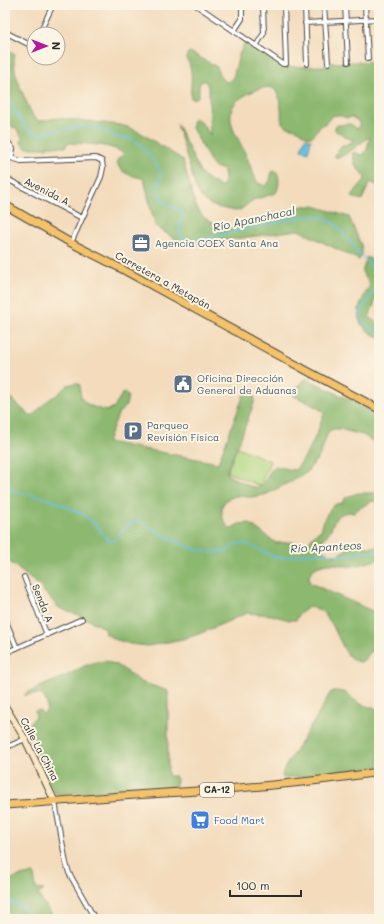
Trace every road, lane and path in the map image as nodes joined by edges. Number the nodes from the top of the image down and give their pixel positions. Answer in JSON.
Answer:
{"nodes":[{"id":1,"x":54,"y":5,"type":"edge"},
{"id":2,"x":196,"y":5,"type":"edge"},
{"id":3,"x":242,"y":5,"type":"edge"},
{"id":4,"x":263,"y":5,"type":"edge"},
{"id":5,"x":284,"y":5,"type":"edge"},
{"id":6,"x":304,"y":5,"type":"edge"},
{"id":7,"x":324,"y":5,"type":"edge"},
{"id":8,"x":345,"y":5,"type":"edge"},
{"id":9,"x":365,"y":5,"type":"edge"},
{"id":10,"x":379,"y":19,"type":"edge"},
{"id":11,"x":366,"y":20,"type":"junction"},
{"id":12,"x":346,"y":21,"type":"junction"},
{"id":13,"x":325,"y":22,"type":"junction"},
{"id":14,"x":305,"y":23,"type":"junction"},
{"id":15,"x":43,"y":26,"type":"edge"},
{"id":16,"x":234,"y":31,"type":"junction"},
{"id":17,"x":5,"y":32,"type":"edge"},
{"id":18,"x":26,"y":42,"type":"edge"},
{"id":19,"x":256,"y":46,"type":"junction"},
{"id":20,"x":368,"y":59,"type":"dead end"},
{"id":21,"x":348,"y":62,"type":"dead end"},
{"id":22,"x":328,"y":63,"type":"dead end"},
{"id":23,"x":307,"y":64,"type":"dead end"},
{"id":24,"x":5,"y":138,"type":"edge"},
{"id":25,"x":11,"y":158,"type":"junction"},
{"id":26,"x":5,"y":161,"type":"edge"},
{"id":27,"x":5,"y":178,"type":"edge"},
{"id":28,"x":5,"y":205,"type":"edge"},
{"id":29,"x":82,"y":218,"type":"junction"},
{"id":30,"x":72,"y":243,"type":"junction"},
{"id":31,"x":379,"y":409,"type":"edge"},
{"id":32,"x":24,"y":577,"type":"dead end"},
{"id":33,"x":5,"y":619,"type":"edge"},
{"id":34,"x":82,"y":619,"type":"dead end"},
{"id":35,"x":47,"y":635,"type":"junction"},
{"id":36,"x":17,"y":648,"type":"junction"},
{"id":37,"x":5,"y":653,"type":"edge"},
{"id":38,"x":5,"y":706,"type":"edge"},
{"id":39,"x":25,"y":739,"type":"junction"},
{"id":40,"x":5,"y":748,"type":"edge"},
{"id":41,"x":379,"y":772,"type":"edge"},
{"id":42,"x":5,"y":800,"type":"edge"},
{"id":43,"x":55,"y":802,"type":"junction"},
{"id":44,"x":5,"y":805,"type":"edge"},
{"id":45,"x":95,"y":919,"type":"edge"}],
"edges":[{"from":1,"to":15,"type":"street"},
{"from":2,"to":16,"type":"street"},
{"from":3,"to":16,"type":"street"},
{"from":4,"to":19,"type":"street"},
{"from":5,"to":19,"type":"street"},
{"from":6,"to":14,"type":"street"},
{"from":7,"to":13,"type":"street"},
{"from":8,"to":12,"type":"street"},
{"from":9,"to":11,"type":"street"},
{"from":10,"to":11,"type":"street"},
{"from":11,"to":12,"type":"street"},
{"from":11,"to":20,"type":"street"},
{"from":12,"to":13,"type":"street"},
{"from":12,"to":21,"type":"street"},
{"from":13,"to":14,"type":"street"},
{"from":13,"to":22,"type":"street"},
{"from":14,"to":23,"type":"street"},
{"from":16,"to":19,"type":"street"},
{"from":17,"to":18,"type":"street"},
{"from":24,"to":25,"type":"street"},
{"from":25,"to":26,"type":"street"},
{"from":25,"to":29,"type":"street"},
{"from":27,"to":29,"type":"street","name":"Avenida A"},
{"from":28,"to":30,"type":"main road","name":"Carretera a Metapán"},
{"from":29,"to":30,"type":"street"},
{"from":30,"to":31,"type":"main road","name":"Carretera a Metapán"},
{"from":32,"to":35,"type":"street","name":"Senda A"},
{"from":33,"to":36,"type":"street"},
{"from":34,"to":35,"type":"street"},
{"from":35,"to":36,"type":"street"},
{"from":36,"to":37,"type":"street"},
{"from":38,"to":39,"type":"main road","name":"Calle La China"},
{"from":39,"to":40,"type":"street"},
{"from":39,"to":43,"type":"main road","name":"Calle La China"},
{"from":41,"to":43,"type":"main road","number":"CA-12"},
{"from":42,"to":44,"type":"street"},
{"from":43,"to":44,"type":"main road","number":"CA-12"},
{"from":43,"to":45,"type":"street"}]}
